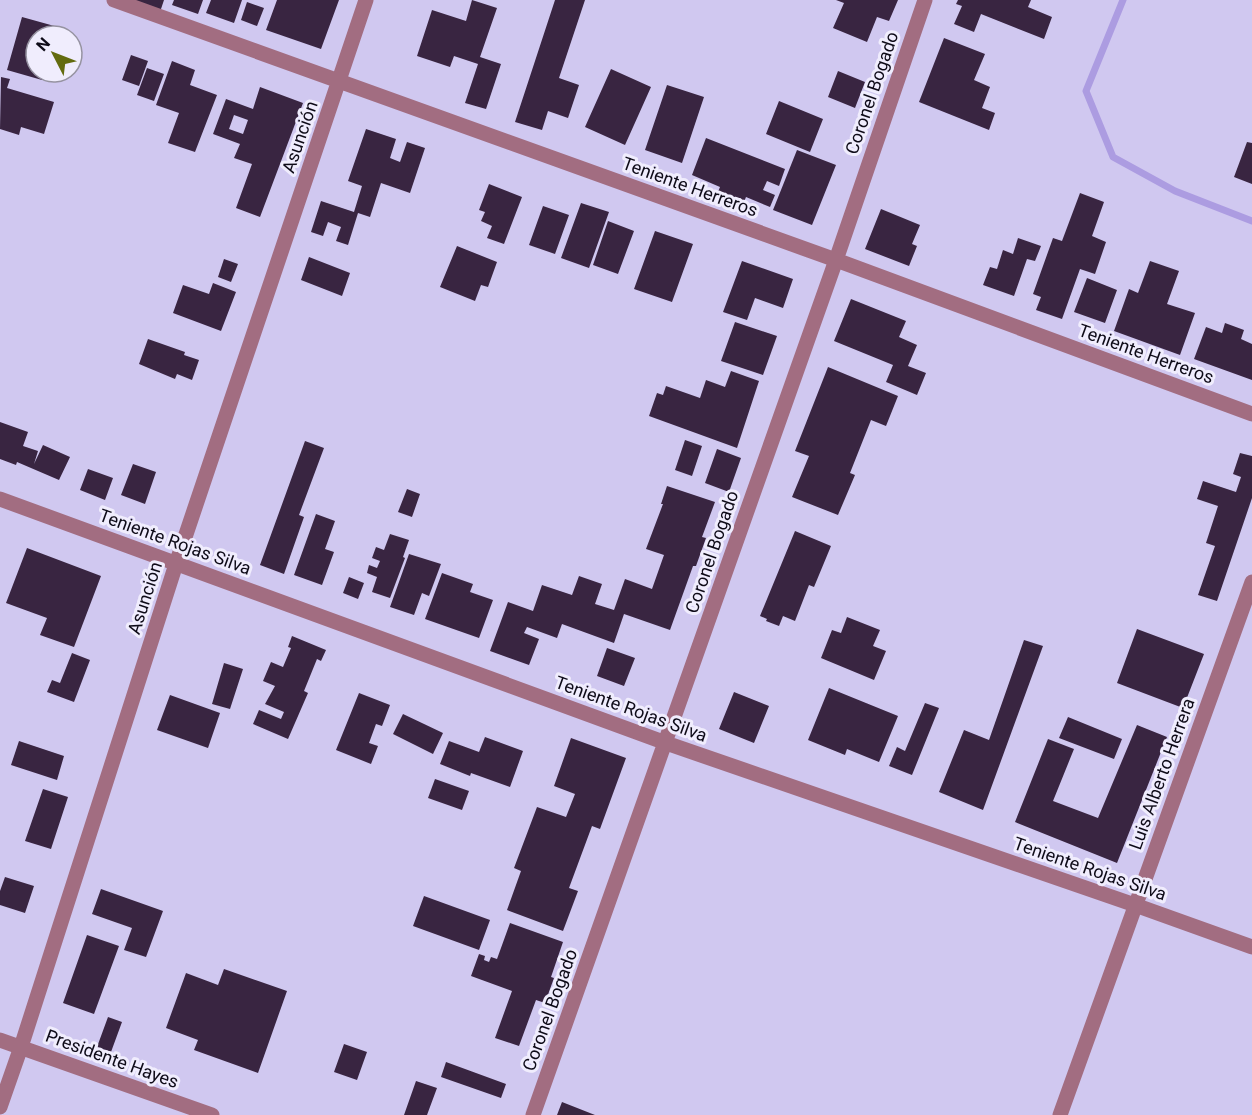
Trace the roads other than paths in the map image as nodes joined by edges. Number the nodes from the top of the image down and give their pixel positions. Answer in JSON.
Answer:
{"nodes":[{"id":1,"x":114,"y":0,"type":"edge"},
{"id":2,"x":366,"y":0,"type":"edge"},
{"id":3,"x":925,"y":0,"type":"edge"},
{"id":4,"x":339,"y":82,"type":"junction"},
{"id":5,"x":836,"y":260,"type":"junction"},
{"id":6,"x":1252,"y":414,"type":"edge"},
{"id":7,"x":0,"y":499,"type":"edge"},
{"id":8,"x":176,"y":564,"type":"junction"},
{"id":9,"x":1252,"y":582,"type":"edge"},
{"id":10,"x":666,"y":743,"type":"junction"},
{"id":11,"x":1135,"y":905,"type":"junction"},
{"id":12,"x":1252,"y":947,"type":"edge"},
{"id":13,"x":0,"y":1040,"type":"edge"},
{"id":14,"x":21,"y":1047,"type":"junction"},
{"id":15,"x":0,"y":1107,"type":"edge"},
{"id":16,"x":212,"y":1115,"type":"edge"},
{"id":17,"x":533,"y":1115,"type":"edge"},
{"id":18,"x":1060,"y":1115,"type":"edge"}],
"edges":[{"from":1,"to":4,"type":"street","name":"Teniente Herreros"},
{"from":2,"to":4,"type":"street","name":"Asunción"},
{"from":3,"to":5,"type":"street","name":"Coronel Bogado"},
{"from":4,"to":5,"type":"street","name":"Teniente Herreros"},
{"from":4,"to":8,"type":"street","name":"Asunción"},
{"from":5,"to":6,"type":"street","name":"Teniente Herreros"},
{"from":5,"to":10,"type":"street","name":"Coronel Bogado"},
{"from":7,"to":8,"type":"street","name":"Teniente Rojas Silva"},
{"from":8,"to":10,"type":"street","name":"Teniente Rojas Silva"},
{"from":8,"to":14,"type":"street","name":"Asunción"},
{"from":9,"to":11,"type":"street","name":"Luis Alberto Herrera"},
{"from":10,"to":11,"type":"street","name":"Teniente Rojas Silva"},
{"from":10,"to":17,"type":"street","name":"Coronel Bogado"},
{"from":11,"to":12,"type":"street","name":"Teniente Rojas Silva"},
{"from":11,"to":18,"type":"street","name":"Luis Alberto Herrera"},
{"from":13,"to":14,"type":"street","name":"Presidente Hayes"},
{"from":14,"to":15,"type":"street","name":"Asunción"},
{"from":14,"to":16,"type":"street","name":"Presidente Hayes"}]}
